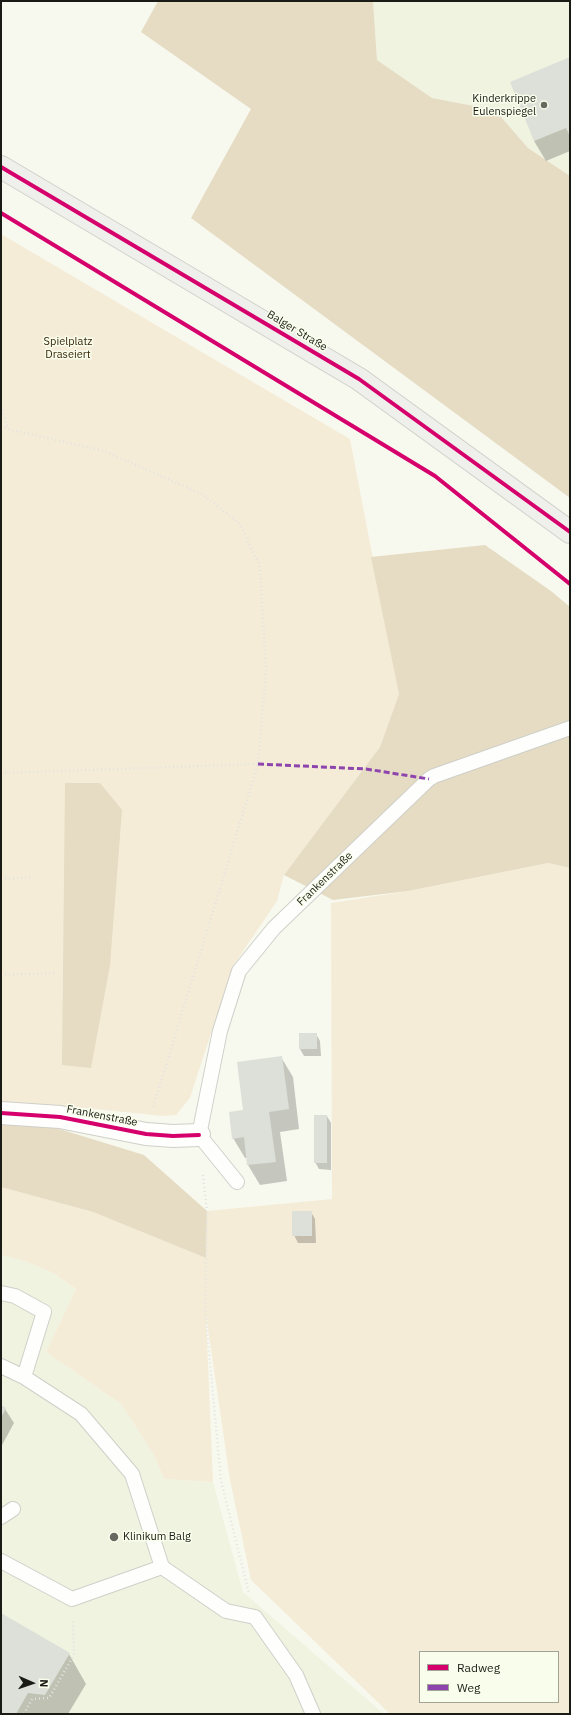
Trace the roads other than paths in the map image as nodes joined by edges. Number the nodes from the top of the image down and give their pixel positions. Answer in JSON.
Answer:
{"nodes":[{"id":1,"x":1,"y":167,"type":"edge"},
{"id":2,"x":570,"y":532,"type":"edge"},
{"id":3,"x":570,"y":728,"type":"edge"},
{"id":4,"x":1,"y":1113,"type":"edge"},
{"id":5,"x":199,"y":1135,"type":"junction"},
{"id":6,"x":237,"y":1182,"type":"dead end"},
{"id":7,"x":1,"y":1293,"type":"edge"},
{"id":8,"x":1,"y":1366,"type":"edge"},
{"id":9,"x":24,"y":1377,"type":"junction"},
{"id":10,"x":1,"y":1560,"type":"edge"},
{"id":11,"x":162,"y":1567,"type":"junction"},
{"id":12,"x":313,"y":1714,"type":"edge"}],
"edges":[{"from":1,"to":2,"type":"street","name":"Balger Straße"},
{"from":3,"to":5,"type":"lane","name":"Frankenstraße"},
{"from":4,"to":5,"type":"street","name":"Frankenstraße"},
{"from":5,"to":6,"type":"lane"},
{"from":7,"to":9,"type":"lane"},
{"from":8,"to":9,"type":"lane"},
{"from":9,"to":11,"type":"lane"},
{"from":10,"to":11,"type":"lane"},
{"from":11,"to":12,"type":"lane"}]}
